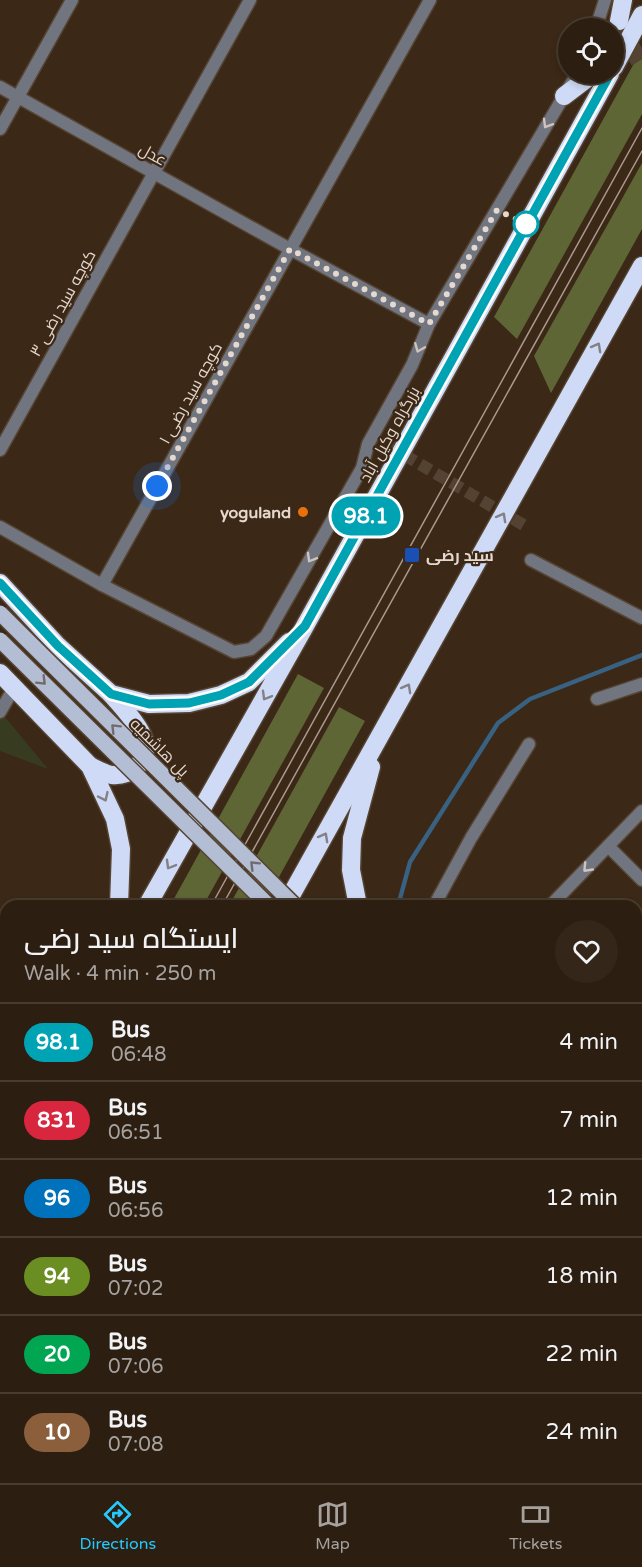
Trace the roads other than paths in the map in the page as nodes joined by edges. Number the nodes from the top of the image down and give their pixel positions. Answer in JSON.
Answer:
{"nodes":[{"id":1,"x":72,"y":0,"type":"edge"},
{"id":2,"x":250,"y":0,"type":"edge"},
{"id":3,"x":430,"y":0,"type":"edge"},
{"id":4,"x":605,"y":0,"type":"edge"},
{"id":5,"x":623,"y":0,"type":"edge"},
{"id":6,"x":642,"y":15,"type":"edge"},
{"id":7,"x":599,"y":18,"type":"edge"},
{"id":8,"x":620,"y":18,"type":"tunnel mouth"},
{"id":9,"x":624,"y":45,"type":"edge"},
{"id":10,"x":571,"y":84,"type":"edge"},
{"id":11,"x":580,"y":84,"type":"edge"},
{"id":12,"x":604,"y":84,"type":"edge"},
{"id":13,"x":0,"y":87,"type":"edge"},
{"id":14,"x":564,"y":96,"type":"junction"},
{"id":15,"x":18,"y":97,"type":"junction"},
{"id":16,"x":0,"y":129,"type":"edge"},
{"id":17,"x":154,"y":173,"type":"junction"},
{"id":18,"x":290,"y":249,"type":"junction"},
{"id":19,"x":642,"y":266,"type":"edge"},
{"id":20,"x":429,"y":324,"type":"junction"},
{"id":21,"x":0,"y":450,"type":"edge"},
{"id":22,"x":0,"y":527,"type":"edge"},
{"id":23,"x":531,"y":560,"type":"dead end"},
{"id":24,"x":0,"y":583,"type":"edge"},
{"id":25,"x":102,"y":585,"type":"junction"},
{"id":26,"x":0,"y":613,"type":"edge"},
{"id":27,"x":642,"y":618,"type":"edge"},
{"id":28,"x":305,"y":626,"type":"junction"},
{"id":29,"x":0,"y":640,"type":"edge"},
{"id":30,"x":0,"y":673,"type":"edge"},
{"id":31,"x":642,"y":684,"type":"edge"},
{"id":32,"x":14,"y":688,"type":"junction"},
{"id":33,"x":111,"y":694,"type":"junction"},
{"id":34,"x":597,"y":699,"type":"dead end"},
{"id":35,"x":0,"y":712,"type":"edge"},
{"id":36,"x":379,"y":739,"type":"junction"},
{"id":37,"x":530,"y":744,"type":"dead end"},
{"id":38,"x":90,"y":766,"type":"junction"},
{"id":39,"x":642,"y":811,"type":"edge"},
{"id":40,"x":608,"y":846,"type":"junction"},
{"id":41,"x":642,"y":880,"type":"edge"},
{"id":42,"x":119,"y":900,"type":"edge"},
{"id":43,"x":150,"y":900,"type":"edge"},
{"id":44,"x":263,"y":900,"type":"edge"},
{"id":45,"x":288,"y":900,"type":"edge"},
{"id":46,"x":289,"y":900,"type":"edge"},
{"id":47,"x":357,"y":900,"type":"edge"},
{"id":48,"x":437,"y":900,"type":"edge"},
{"id":49,"x":556,"y":900,"type":"edge"}],
"edges":[{"from":1,"to":15,"type":"street"},
{"from":2,"to":17,"type":"street","name":"کوچه سید رضی ۳"},
{"from":3,"to":18,"type":"street","name":"کوچه سید رضی ۱"},
{"from":4,"to":7,"type":"street"},
{"from":5,"to":8,"type":"highway"},
{"from":6,"to":9,"type":"highway"},
{"from":10,"to":14,"type":"street"},
{"from":11,"to":14,"type":"highway"},
{"from":12,"to":28,"type":"highway","name":"بزرگراه وکیل آباد"},
{"from":13,"to":15,"type":"street","name":"عدل"},
{"from":14,"to":20,"type":"street","one_way":true},
{"from":15,"to":16,"type":"street"},
{"from":15,"to":17,"type":"street","name":"عدل"},
{"from":17,"to":18,"type":"street","name":"عدل"},
{"from":17,"to":21,"type":"street","name":"کوچه سید رضی ۳"},
{"from":18,"to":20,"type":"street","name":"عدل"},
{"from":18,"to":25,"type":"street","name":"کوچه سید رضی ۱"},
{"from":36,"to":19,"type":"highway","one_way":true},
{"from":20,"to":25,"type":"street","one_way":true},
{"from":22,"to":25,"type":"street"},
{"from":23,"to":27,"type":"street"},
{"from":24,"to":33,"type":"highway"},
{"from":46,"to":26,"type":"main road","name":"پل هاشمیه","one_way":true,"bridge":true},
{"from":28,"to":33,"type":"highway"},
{"from":28,"to":43,"type":"highway","name":"بزرگراه وکیل آباد","one_way":true},
{"from":29,"to":44,"type":"main road","one_way":true,"bridge":true},
{"from":30,"to":32,"type":"highway"},
{"from":31,"to":34,"type":"street"},
{"from":32,"to":35,"type":"street"},
{"from":32,"to":38,"type":"highway"},
{"from":33,"to":38,"type":"highway"},
{"from":45,"to":36,"type":"highway","one_way":true},
{"from":36,"to":47,"type":"highway"},
{"from":37,"to":48,"type":"street"},
{"from":38,"to":42,"type":"highway","one_way":true},
{"from":39,"to":40,"type":"street"},
{"from":40,"to":41,"type":"street"},
{"from":40,"to":49,"type":"street","one_way":true}]}
